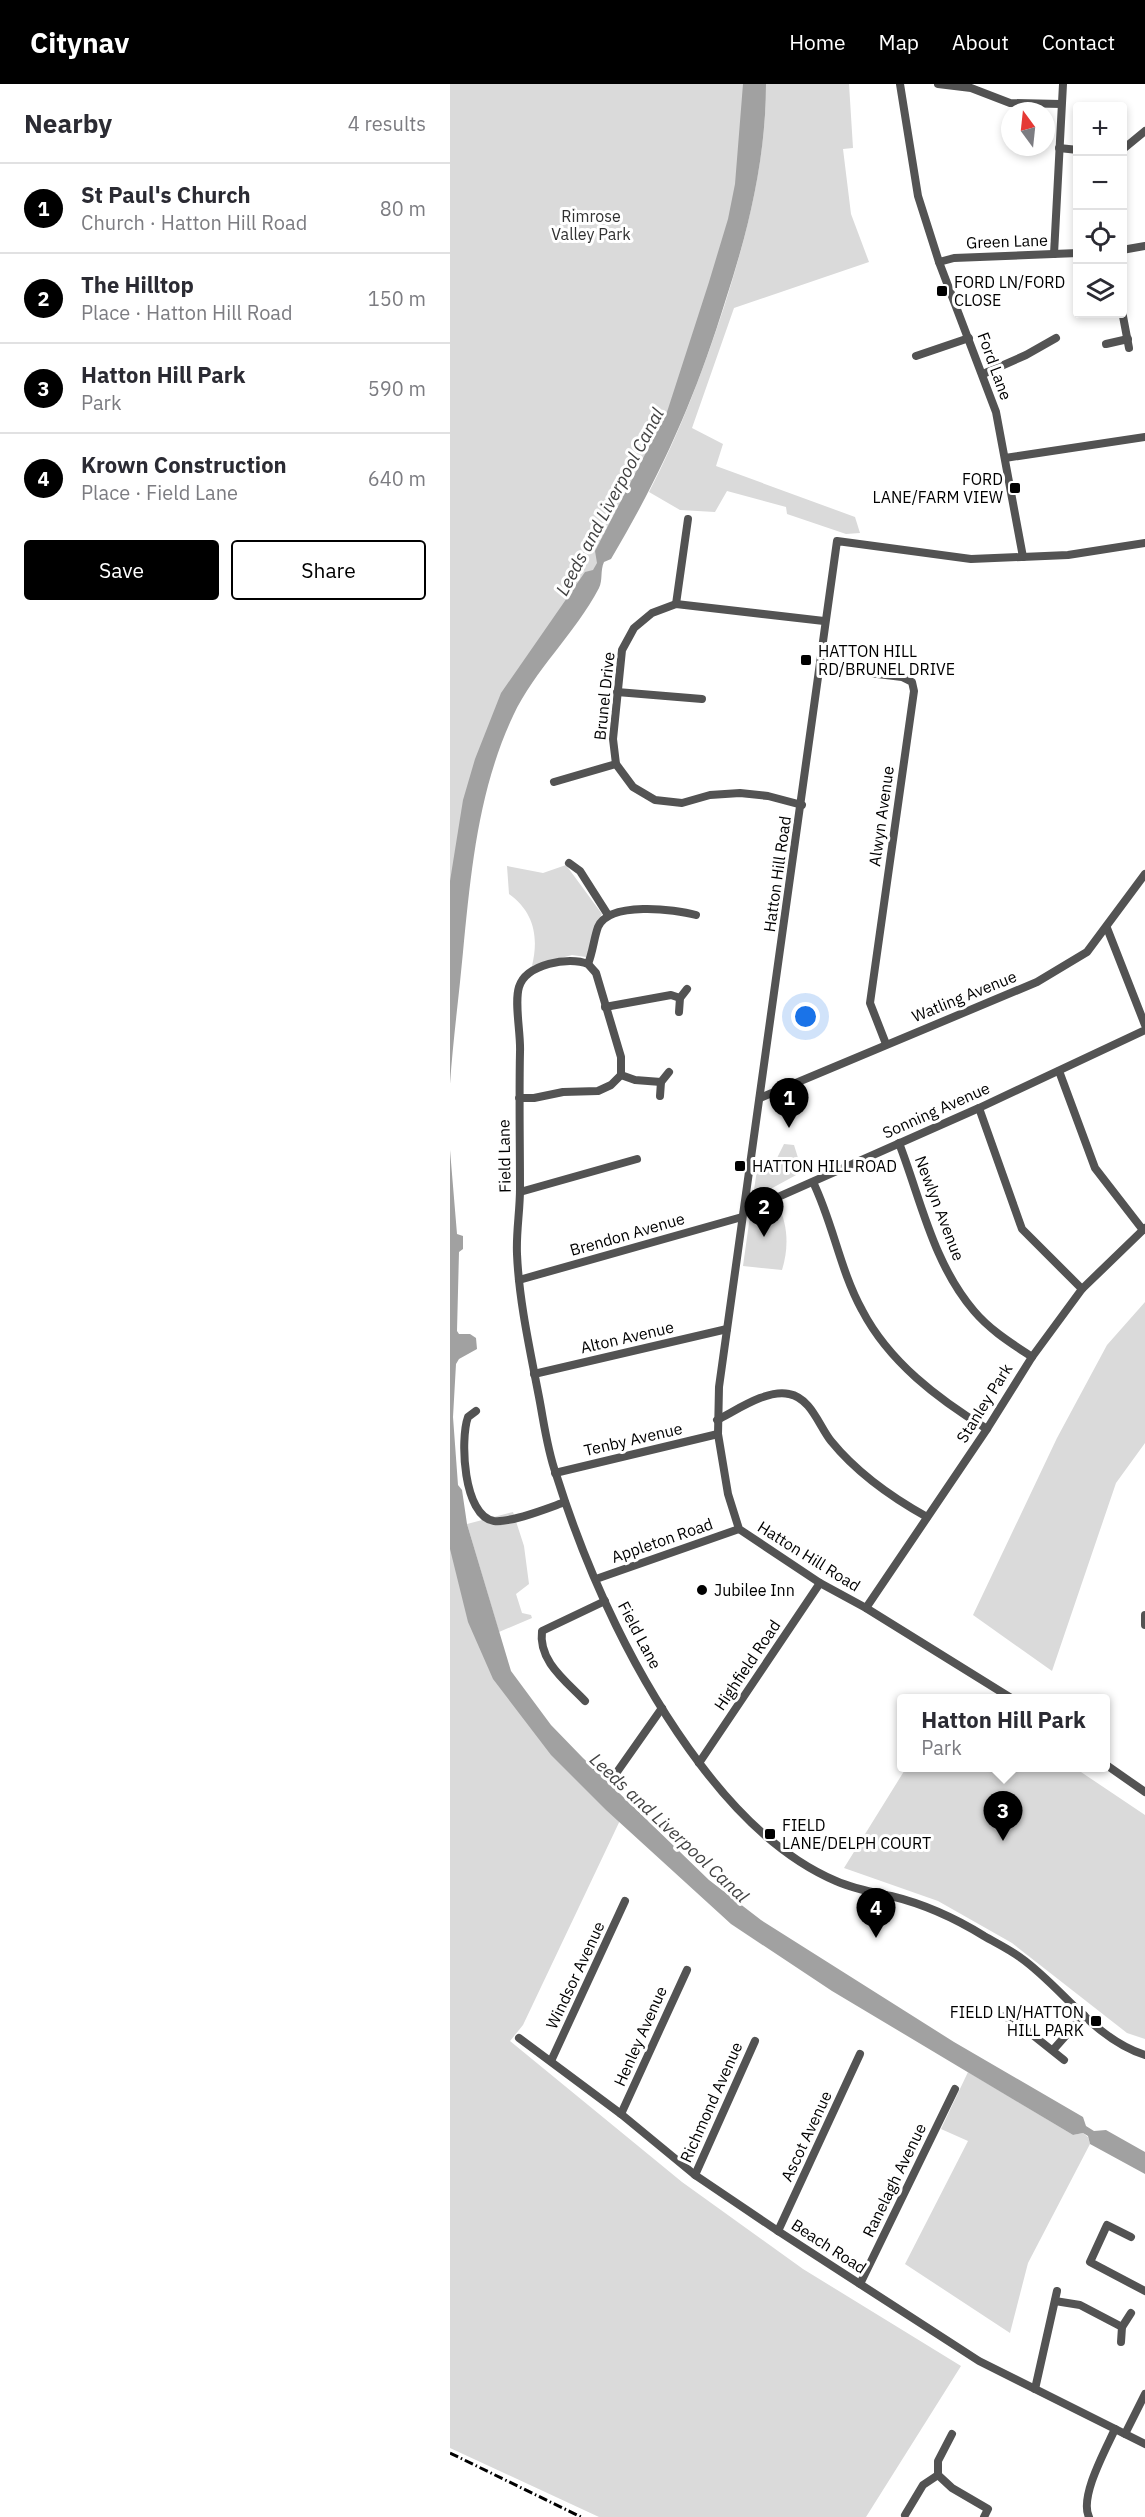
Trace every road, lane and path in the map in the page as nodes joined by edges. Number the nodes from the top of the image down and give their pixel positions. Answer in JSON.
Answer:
{"nodes":[{"id":1,"x":900,"y":84,"type":"edge"},
{"id":2,"x":938,"y":84,"type":"edge"},
{"id":3,"x":1063,"y":84,"type":"edge"},
{"id":4,"x":1061,"y":104,"type":"junction"},
{"id":5,"x":1145,"y":131,"type":"edge"},
{"id":6,"x":1127,"y":146,"type":"edge"},
{"id":7,"x":1059,"y":148,"type":"junction"},
{"id":8,"x":1073,"y":150,"type":"edge"},
{"id":9,"x":1145,"y":246,"type":"edge"},
{"id":10,"x":1127,"y":248,"type":"edge"},
{"id":11,"x":1073,"y":253,"type":"edge"},
{"id":12,"x":1054,"y":254,"type":"junction"},
{"id":13,"x":939,"y":262,"type":"junction"},
{"id":14,"x":1123,"y":318,"type":"edge"},
{"id":15,"x":969,"y":338,"type":"junction"},
{"id":16,"x":1056,"y":338,"type":"dead end"},
{"id":17,"x":1106,"y":344,"type":"dead end"},
{"id":18,"x":916,"y":356,"type":"dead end"},
{"id":19,"x":983,"y":374,"type":"junction"},
{"id":20,"x":1145,"y":437,"type":"edge"},
{"id":21,"x":1005,"y":458,"type":"junction"},
{"id":22,"x":688,"y":519,"type":"dead end"},
{"id":23,"x":1145,"y":543,"type":"edge"},
{"id":24,"x":1023,"y":557,"type":"junction"},
{"id":25,"x":676,"y":604,"type":"junction"},
{"id":26,"x":824,"y":621,"type":"junction"},
{"id":27,"x":820,"y":667,"type":"junction"},
{"id":28,"x":617,"y":692,"type":"junction"},
{"id":29,"x":702,"y":699,"type":"dead end"},
{"id":30,"x":616,"y":764,"type":"junction"},
{"id":31,"x":554,"y":782,"type":"dead end"},
{"id":32,"x":802,"y":805,"type":"junction"},
{"id":33,"x":569,"y":862,"type":"dead end"},
{"id":34,"x":1145,"y":874,"type":"edge"},
{"id":35,"x":608,"y":915,"type":"junction"},
{"id":36,"x":696,"y":915,"type":"dead end"},
{"id":37,"x":1107,"y":927,"type":"junction"},
{"id":38,"x":588,"y":964,"type":"junction"},
{"id":39,"x":687,"y":989,"type":"dead end"},
{"id":40,"x":680,"y":998,"type":"junction"},
{"id":41,"x":605,"y":1008,"type":"junction"},
{"id":42,"x":678,"y":1012,"type":"dead end"},
{"id":43,"x":1145,"y":1025,"type":"edge"},
{"id":44,"x":1145,"y":1030,"type":"edge"},
{"id":45,"x":886,"y":1044,"type":"junction"},
{"id":46,"x":1059,"y":1071,"type":"junction"},
{"id":47,"x":669,"y":1072,"type":"dead end"},
{"id":48,"x":621,"y":1075,"type":"junction"},
{"id":49,"x":661,"y":1082,"type":"junction"},
{"id":50,"x":660,"y":1096,"type":"dead end"},
{"id":51,"x":519,"y":1098,"type":"junction"},
{"id":52,"x":759,"y":1098,"type":"junction"},
{"id":53,"x":979,"y":1108,"type":"junction"},
{"id":54,"x":899,"y":1143,"type":"junction"},
{"id":55,"x":637,"y":1159,"type":"dead end"},
{"id":56,"x":813,"y":1182,"type":"junction"},
{"id":57,"x":520,"y":1192,"type":"junction"},
{"id":58,"x":743,"y":1214,"type":"junction"},
{"id":59,"x":1144,"y":1229,"type":"edge"},
{"id":60,"x":519,"y":1280,"type":"junction"},
{"id":61,"x":1082,"y":1289,"type":"junction"},
{"id":62,"x":727,"y":1329,"type":"junction"},
{"id":63,"x":1032,"y":1357,"type":"junction"},
{"id":64,"x":534,"y":1374,"type":"junction"},
{"id":65,"x":476,"y":1410,"type":"dead end"},
{"id":66,"x":717,"y":1420,"type":"junction"},
{"id":67,"x":987,"y":1429,"type":"junction"},
{"id":68,"x":718,"y":1434,"type":"junction"},
{"id":69,"x":555,"y":1473,"type":"junction"},
{"id":70,"x":565,"y":1502,"type":"junction"},
{"id":71,"x":927,"y":1518,"type":"junction"},
{"id":72,"x":739,"y":1529,"type":"junction"},
{"id":73,"x":596,"y":1579,"type":"junction"},
{"id":74,"x":820,"y":1583,"type":"junction"},
{"id":75,"x":605,"y":1601,"type":"junction"},
{"id":76,"x":866,"y":1608,"type":"junction"},
{"id":77,"x":1145,"y":1615,"type":"edge"},
{"id":78,"x":1145,"y":1625,"type":"edge"},
{"id":79,"x":1005,"y":1694,"type":"edge"},
{"id":80,"x":585,"y":1701,"type":"dead end"},
{"id":81,"x":662,"y":1708,"type":"junction"},
{"id":82,"x":699,"y":1763,"type":"junction"},
{"id":83,"x":1110,"y":1768,"type":"edge"},
{"id":84,"x":617,"y":1772,"type":"dead end"},
{"id":85,"x":1145,"y":1792,"type":"edge"},
{"id":86,"x":625,"y":1902,"type":"dead end"},
{"id":87,"x":687,"y":1970,"type":"dead end"},
{"id":88,"x":1084,"y":2015,"type":"junction"},
{"id":89,"x":1002,"y":2016,"type":"dead end"},
{"id":90,"x":519,"y":2038,"type":"dead end"},
{"id":91,"x":755,"y":2041,"type":"dead end"},
{"id":92,"x":1053,"y":2050,"type":"junction"},
{"id":93,"x":860,"y":2054,"type":"dead end"},
{"id":94,"x":1145,"y":2055,"type":"edge"},
{"id":95,"x":1064,"y":2060,"type":"dead end"},
{"id":96,"x":551,"y":2061,"type":"junction"},
{"id":97,"x":955,"y":2089,"type":"dead end"},
{"id":98,"x":621,"y":2114,"type":"junction"},
{"id":99,"x":694,"y":2175,"type":"junction"},
{"id":100,"x":778,"y":2231,"type":"junction"},
{"id":101,"x":1131,"y":2237,"type":"dead end"},
{"id":102,"x":860,"y":2284,"type":"junction"},
{"id":103,"x":1057,"y":2290,"type":"dead end"},
{"id":104,"x":1142,"y":2290,"type":"edge"},
{"id":105,"x":1055,"y":2301,"type":"junction"},
{"id":106,"x":1131,"y":2313,"type":"dead end"},
{"id":107,"x":1122,"y":2327,"type":"junction"},
{"id":108,"x":1121,"y":2342,"type":"dead end"},
{"id":109,"x":1035,"y":2389,"type":"junction"},
{"id":110,"x":1145,"y":2394,"type":"edge"},
{"id":111,"x":1115,"y":2428,"type":"junction"},
{"id":112,"x":952,"y":2434,"type":"dead end"},
{"id":113,"x":1125,"y":2434,"type":"junction"},
{"id":114,"x":1145,"y":2444,"type":"edge"},
{"id":115,"x":938,"y":2475,"type":"junction"},
{"id":116,"x":986,"y":2513,"type":"edge"},
{"id":117,"x":905,"y":2515,"type":"dead end"},
{"id":118,"x":1089,"y":2517,"type":"edge"}],
"edges":[{"from":1,"to":13,"type":"street","name":"Ford Lane"},
{"from":2,"to":4,"type":"street"},
{"from":3,"to":4,"type":"street"},
{"from":4,"to":7,"type":"street"},
{"from":5,"to":6,"type":"street"},
{"from":7,"to":8,"type":"street"},
{"from":7,"to":12,"type":"street"},
{"from":9,"to":10,"type":"street"},
{"from":11,"to":12,"type":"street","name":"Green Lane"},
{"from":12,"to":13,"type":"street","name":"Green Lane"},
{"from":13,"to":15,"type":"street","name":"Ford Lane"},
{"from":14,"to":17,"type":"street"},
{"from":15,"to":18,"type":"street"},
{"from":15,"to":19,"type":"street","name":"Ford Lane"},
{"from":16,"to":19,"type":"street"},
{"from":19,"to":21,"type":"street","name":"Ford Lane"},
{"from":20,"to":21,"type":"street"},
{"from":21,"to":24,"type":"street","name":"Ford Lane"},
{"from":22,"to":25,"type":"street"},
{"from":23,"to":24,"type":"street"},
{"from":24,"to":26,"type":"street","name":"Hatton Hill Road"},
{"from":25,"to":26,"type":"street","name":"Brunel Drive"},
{"from":25,"to":28,"type":"street","name":"Brunel Drive"},
{"from":26,"to":27,"type":"street","name":"Hatton Hill Road"},
{"from":27,"to":32,"type":"street","name":"Hatton Hill Road"},
{"from":27,"to":45,"type":"street","name":"Alwyn Avenue"},
{"from":28,"to":29,"type":"street"},
{"from":28,"to":30,"type":"street","name":"Brunel Drive"},
{"from":30,"to":31,"type":"street"},
{"from":30,"to":32,"type":"street","name":"Brunel Drive"},
{"from":32,"to":52,"type":"street","name":"Hatton Hill Road"},
{"from":33,"to":35,"type":"street"},
{"from":34,"to":37,"type":"street","name":"Watling Avenue"},
{"from":35,"to":36,"type":"street"},
{"from":35,"to":38,"type":"street"},
{"from":37,"to":43,"type":"street"},
{"from":37,"to":45,"type":"street","name":"Watling Avenue"},
{"from":38,"to":41,"type":"street"},
{"from":38,"to":51,"type":"street","name":"Field Lane"},
{"from":39,"to":40,"type":"street"},
{"from":40,"to":41,"type":"street"},
{"from":40,"to":42,"type":"street"},
{"from":41,"to":48,"type":"street"},
{"from":44,"to":46,"type":"street","name":"Sonning Avenue"},
{"from":45,"to":52,"type":"street","name":"Watling Avenue"},
{"from":46,"to":53,"type":"street","name":"Sonning Avenue"},
{"from":46,"to":59,"type":"street"},
{"from":47,"to":49,"type":"street"},
{"from":48,"to":49,"type":"street"},
{"from":48,"to":51,"type":"street"},
{"from":49,"to":50,"type":"street"},
{"from":51,"to":57,"type":"street","name":"Field Lane"},
{"from":52,"to":58,"type":"street","name":"Hatton Hill Road"},
{"from":53,"to":54,"type":"street","name":"Sonning Avenue"},
{"from":53,"to":61,"type":"street"},
{"from":54,"to":56,"type":"street","name":"Sonning Avenue"},
{"from":54,"to":63,"type":"street","name":"Newlyn Avenue"},
{"from":55,"to":57,"type":"street"},
{"from":56,"to":58,"type":"street","name":"Sonning Avenue"},
{"from":56,"to":67,"type":"street"},
{"from":57,"to":60,"type":"street","name":"Field Lane"},
{"from":58,"to":60,"type":"street","name":"Brendon Avenue"},
{"from":58,"to":62,"type":"street","name":"Hatton Hill Road"},
{"from":59,"to":61,"type":"street","name":"Stanley Park"},
{"from":60,"to":64,"type":"street","name":"Field Lane"},
{"from":61,"to":63,"type":"street","name":"Stanley Park"},
{"from":62,"to":64,"type":"street","name":"Alton Avenue"},
{"from":62,"to":66,"type":"street","name":"Hatton Hill Road"},
{"from":63,"to":67,"type":"street","name":"Stanley Park"},
{"from":64,"to":69,"type":"street","name":"Field Lane"},
{"from":65,"to":70,"type":"street"},
{"from":66,"to":68,"type":"street","name":"Hatton Hill Road"},
{"from":66,"to":71,"type":"street"},
{"from":67,"to":71,"type":"street","name":"Stanley Park"},
{"from":68,"to":69,"type":"street","name":"Tenby Avenue"},
{"from":68,"to":72,"type":"street","name":"Hatton Hill Road"},
{"from":69,"to":70,"type":"street","name":"Field Lane"},
{"from":70,"to":73,"type":"street","name":"Field Lane"},
{"from":71,"to":76,"type":"street","name":"Stanley Park"},
{"from":72,"to":73,"type":"street","name":"Appleton Road"},
{"from":72,"to":74,"type":"street","name":"Hatton Hill Road"},
{"from":73,"to":75,"type":"street","name":"Field Lane"},
{"from":74,"to":76,"type":"street","name":"Hatton Hill Road"},
{"from":74,"to":82,"type":"street","name":"Highfield Road"},
{"from":75,"to":80,"type":"street"},
{"from":75,"to":81,"type":"street","name":"Field Lane"},
{"from":76,"to":79,"type":"street","name":"Hatton Hill Road"},
{"from":77,"to":78,"type":"street"},
{"from":81,"to":82,"type":"street","name":"Field Lane"},
{"from":81,"to":84,"type":"street"},
{"from":82,"to":88,"type":"street","name":"Field Lane"},
{"from":83,"to":85,"type":"street"},
{"from":86,"to":96,"type":"street","name":"Windsor Avenue"},
{"from":87,"to":98,"type":"street","name":"Henley Avenue"},
{"from":88,"to":92,"type":"street"},
{"from":88,"to":94,"type":"street","name":"Field Lane"},
{"from":89,"to":92,"type":"street"},
{"from":90,"to":96,"type":"street","name":"Beach Road"},
{"from":91,"to":99,"type":"street","name":"Richmond Avenue"},
{"from":92,"to":95,"type":"street"},
{"from":93,"to":100,"type":"street","name":"Ascot Avenue"},
{"from":96,"to":98,"type":"street","name":"Beach Road"},
{"from":97,"to":102,"type":"street","name":"Ranelagh Avenue"},
{"from":98,"to":99,"type":"street","name":"Beach Road"},
{"from":99,"to":100,"type":"street","name":"Beach Road"},
{"from":100,"to":102,"type":"street","name":"Beach Road"},
{"from":101,"to":104,"type":"street"},
{"from":102,"to":109,"type":"street","name":"Beach Road"},
{"from":103,"to":105,"type":"street"},
{"from":105,"to":107,"type":"street"},
{"from":105,"to":109,"type":"street"},
{"from":106,"to":107,"type":"street"},
{"from":107,"to":108,"type":"street"},
{"from":109,"to":111,"type":"street","name":"Beach Road"},
{"from":110,"to":113,"type":"street"},
{"from":111,"to":113,"type":"street","name":"Beach Road"},
{"from":111,"to":118,"type":"street"},
{"from":112,"to":115,"type":"street"},
{"from":113,"to":114,"type":"street","name":"Beach Road"},
{"from":115,"to":116,"type":"street"},
{"from":115,"to":117,"type":"street"}]}
